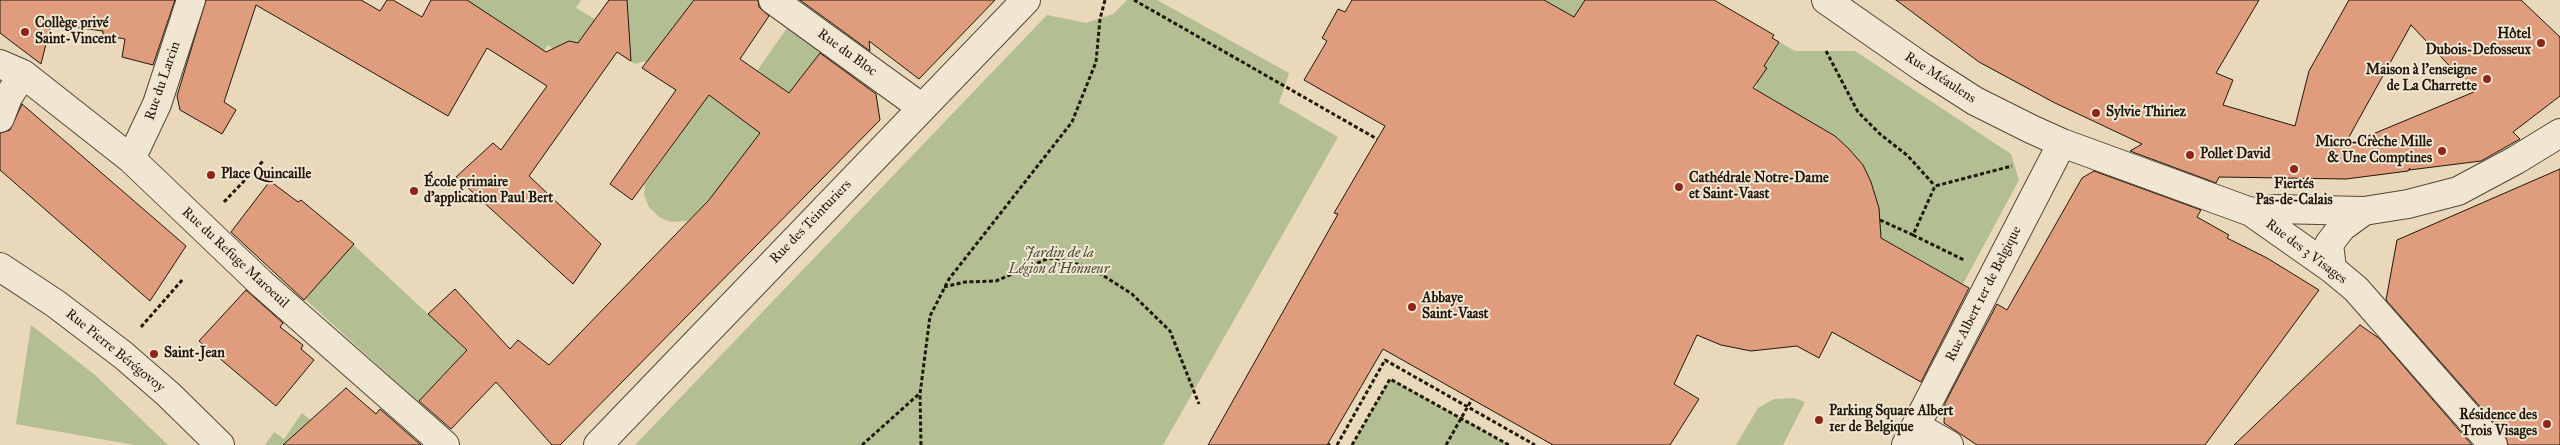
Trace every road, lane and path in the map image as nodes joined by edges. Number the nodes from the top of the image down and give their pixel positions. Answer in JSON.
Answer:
{"nodes":[{"id":1,"x":191,"y":0,"type":"edge"},
{"id":2,"x":773,"y":0,"type":"edge"},
{"id":3,"x":1026,"y":0,"type":"edge"},
{"id":4,"x":1105,"y":0,"type":"edge"},
{"id":5,"x":1134,"y":0,"type":"edge"},
{"id":6,"x":1826,"y":0,"type":"edge"},
{"id":7,"x":1826,"y":51,"type":"dead end"},
{"id":8,"x":12,"y":68,"type":"edge"},
{"id":9,"x":921,"y":107,"type":"junction"},
{"id":10,"x":0,"y":118,"type":"edge"},
{"id":11,"x":2560,"y":133,"type":"edge"},
{"id":12,"x":1377,"y":140,"type":"dead end"},
{"id":13,"x":2062,"y":144,"type":"junction"},
{"id":14,"x":131,"y":159,"type":"junction"},
{"id":15,"x":264,"y":160,"type":"dead end"},
{"id":16,"x":2014,"y":165,"type":"dead end"},
{"id":17,"x":1935,"y":186,"type":"junction"},
{"id":18,"x":2364,"y":210,"type":"junction"},
{"id":19,"x":2251,"y":212,"type":"junction"},
{"id":20,"x":1880,"y":220,"type":"dead end"},
{"id":21,"x":201,"y":226,"type":"junction"},
{"id":22,"x":1914,"y":235,"type":"junction"},
{"id":23,"x":1952,"y":253,"type":"dead end"},
{"id":24,"x":0,"y":267,"type":"edge"},
{"id":25,"x":2332,"y":268,"type":"junction"},
{"id":26,"x":184,"y":279,"type":"dead end"},
{"id":27,"x":944,"y":287,"type":"junction"},
{"id":28,"x":144,"y":324,"type":"dead end"},
{"id":29,"x":920,"y":394,"type":"junction"},
{"id":30,"x":1472,"y":399,"type":"dead end"},
{"id":31,"x":1199,"y":404,"type":"dead end"},
{"id":32,"x":1468,"y":407,"type":"junction"},
{"id":33,"x":1461,"y":418,"type":"junction"},
{"id":34,"x":1911,"y":436,"type":"edge"},
{"id":35,"x":220,"y":445,"type":"edge"},
{"id":36,"x":445,"y":445,"type":"edge"},
{"id":37,"x":598,"y":445,"type":"edge"},
{"id":38,"x":862,"y":445,"type":"edge"},
{"id":39,"x":921,"y":445,"type":"edge"},
{"id":40,"x":1337,"y":445,"type":"edge"},
{"id":41,"x":1352,"y":445,"type":"edge"},
{"id":42,"x":1446,"y":445,"type":"edge"},
{"id":43,"x":1509,"y":445,"type":"edge"},
{"id":44,"x":1535,"y":445,"type":"edge"},
{"id":45,"x":1949,"y":445,"type":"edge"},
{"id":46,"x":2493,"y":445,"type":"edge"}],
"edges":[{"from":1,"to":14,"type":"street","name":"Rue du Larcin"},
{"from":2,"to":9,"type":"street","name":"Rue du Bloc"},
{"from":3,"to":9,"type":"street","name":"Rue des Teinturiers"},
{"from":4,"to":27,"type":"path"},
{"from":5,"to":12,"type":"path"},
{"from":6,"to":13,"type":"street","name":"Rue Méaulens"},
{"from":7,"to":17,"type":"path"},
{"from":8,"to":10,"type":"street"},
{"from":8,"to":14,"type":"street","name":"Rue du Refuge Maroeuil"},
{"from":9,"to":37,"type":"street","name":"Rue des Teinturiers"},
{"from":11,"to":18,"type":"street"},
{"from":13,"to":19,"type":"street","name":"Rue des 3 Visages"},
{"from":13,"to":34,"type":"street","name":"Rue Albert 1er de Belgique"},
{"from":14,"to":21,"type":"street","name":"Rue du Refuge Maroeuil"},
{"from":15,"to":21,"type":"path"},
{"from":16,"to":17,"type":"path"},
{"from":17,"to":22,"type":"path"},
{"from":18,"to":19,"type":"street"},
{"from":18,"to":25,"type":"street"},
{"from":19,"to":25,"type":"street","name":"Rue des 3 Visages"},
{"from":20,"to":22,"type":"path"},
{"from":21,"to":36,"type":"street","name":"Rue du Refuge Maroeuil"},
{"from":22,"to":23,"type":"path"},
{"from":24,"to":35,"type":"street","name":"Rue Pierre Bérégovoy"},
{"from":25,"to":46,"type":"street","name":"Rue des 3 Visages"},
{"from":26,"to":28,"type":"path"},
{"from":27,"to":29,"type":"path"},
{"from":27,"to":31,"type":"path"},
{"from":29,"to":38,"type":"path"},
{"from":29,"to":39,"type":"path"},
{"from":30,"to":32,"type":"path"},
{"from":32,"to":33,"type":"path"},
{"from":32,"to":40,"type":"path"},
{"from":32,"to":44,"type":"path"},
{"from":33,"to":41,"type":"path"},
{"from":33,"to":42,"type":"path"},
{"from":33,"to":43,"type":"path"},
{"from":34,"to":45,"type":"street"}]}
